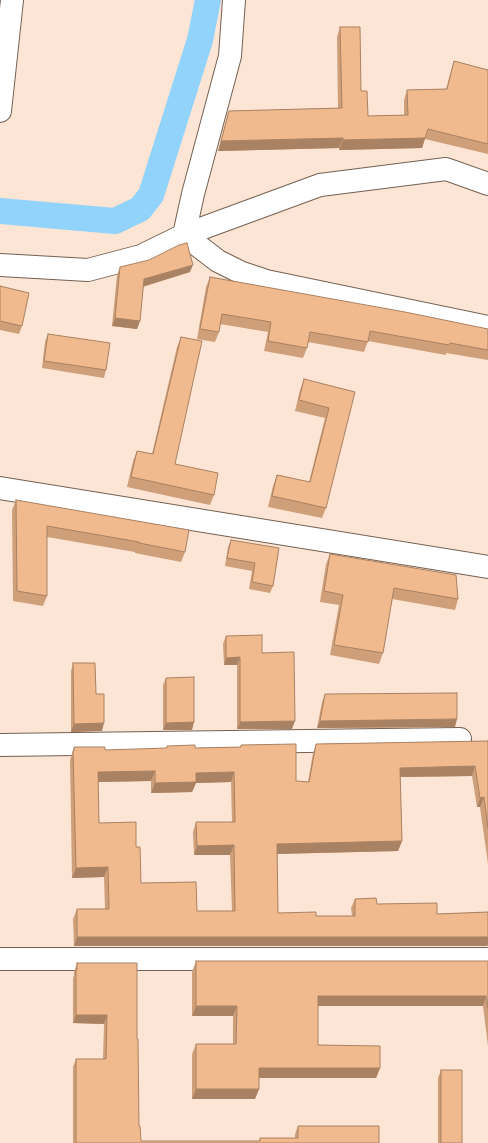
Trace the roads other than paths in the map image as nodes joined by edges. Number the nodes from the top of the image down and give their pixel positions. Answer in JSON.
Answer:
{"nodes":[{"id":1,"x":12,"y":0,"type":"edge"},
{"id":2,"x":234,"y":0,"type":"edge"},
{"id":3,"x":0,"y":111,"type":"edge"},
{"id":4,"x":488,"y":184,"type":"edge"},
{"id":5,"x":184,"y":235,"type":"junction"},
{"id":6,"x":0,"y":265,"type":"edge"},
{"id":7,"x":488,"y":327,"type":"edge"},
{"id":8,"x":0,"y":488,"type":"edge"},
{"id":9,"x":488,"y":567,"type":"edge"},
{"id":10,"x":460,"y":739,"type":"dead end"},
{"id":11,"x":0,"y":745,"type":"edge"},
{"id":12,"x":0,"y":958,"type":"edge"},
{"id":13,"x":488,"y":959,"type":"edge"}],
"edges":[{"from":1,"to":3,"type":"street"},
{"from":2,"to":5,"type":"street"},
{"from":4,"to":5,"type":"street"},
{"from":5,"to":6,"type":"street"},
{"from":5,"to":7,"type":"street"},
{"from":8,"to":9,"type":"street"},
{"from":10,"to":11,"type":"street"},
{"from":12,"to":13,"type":"street"}]}
